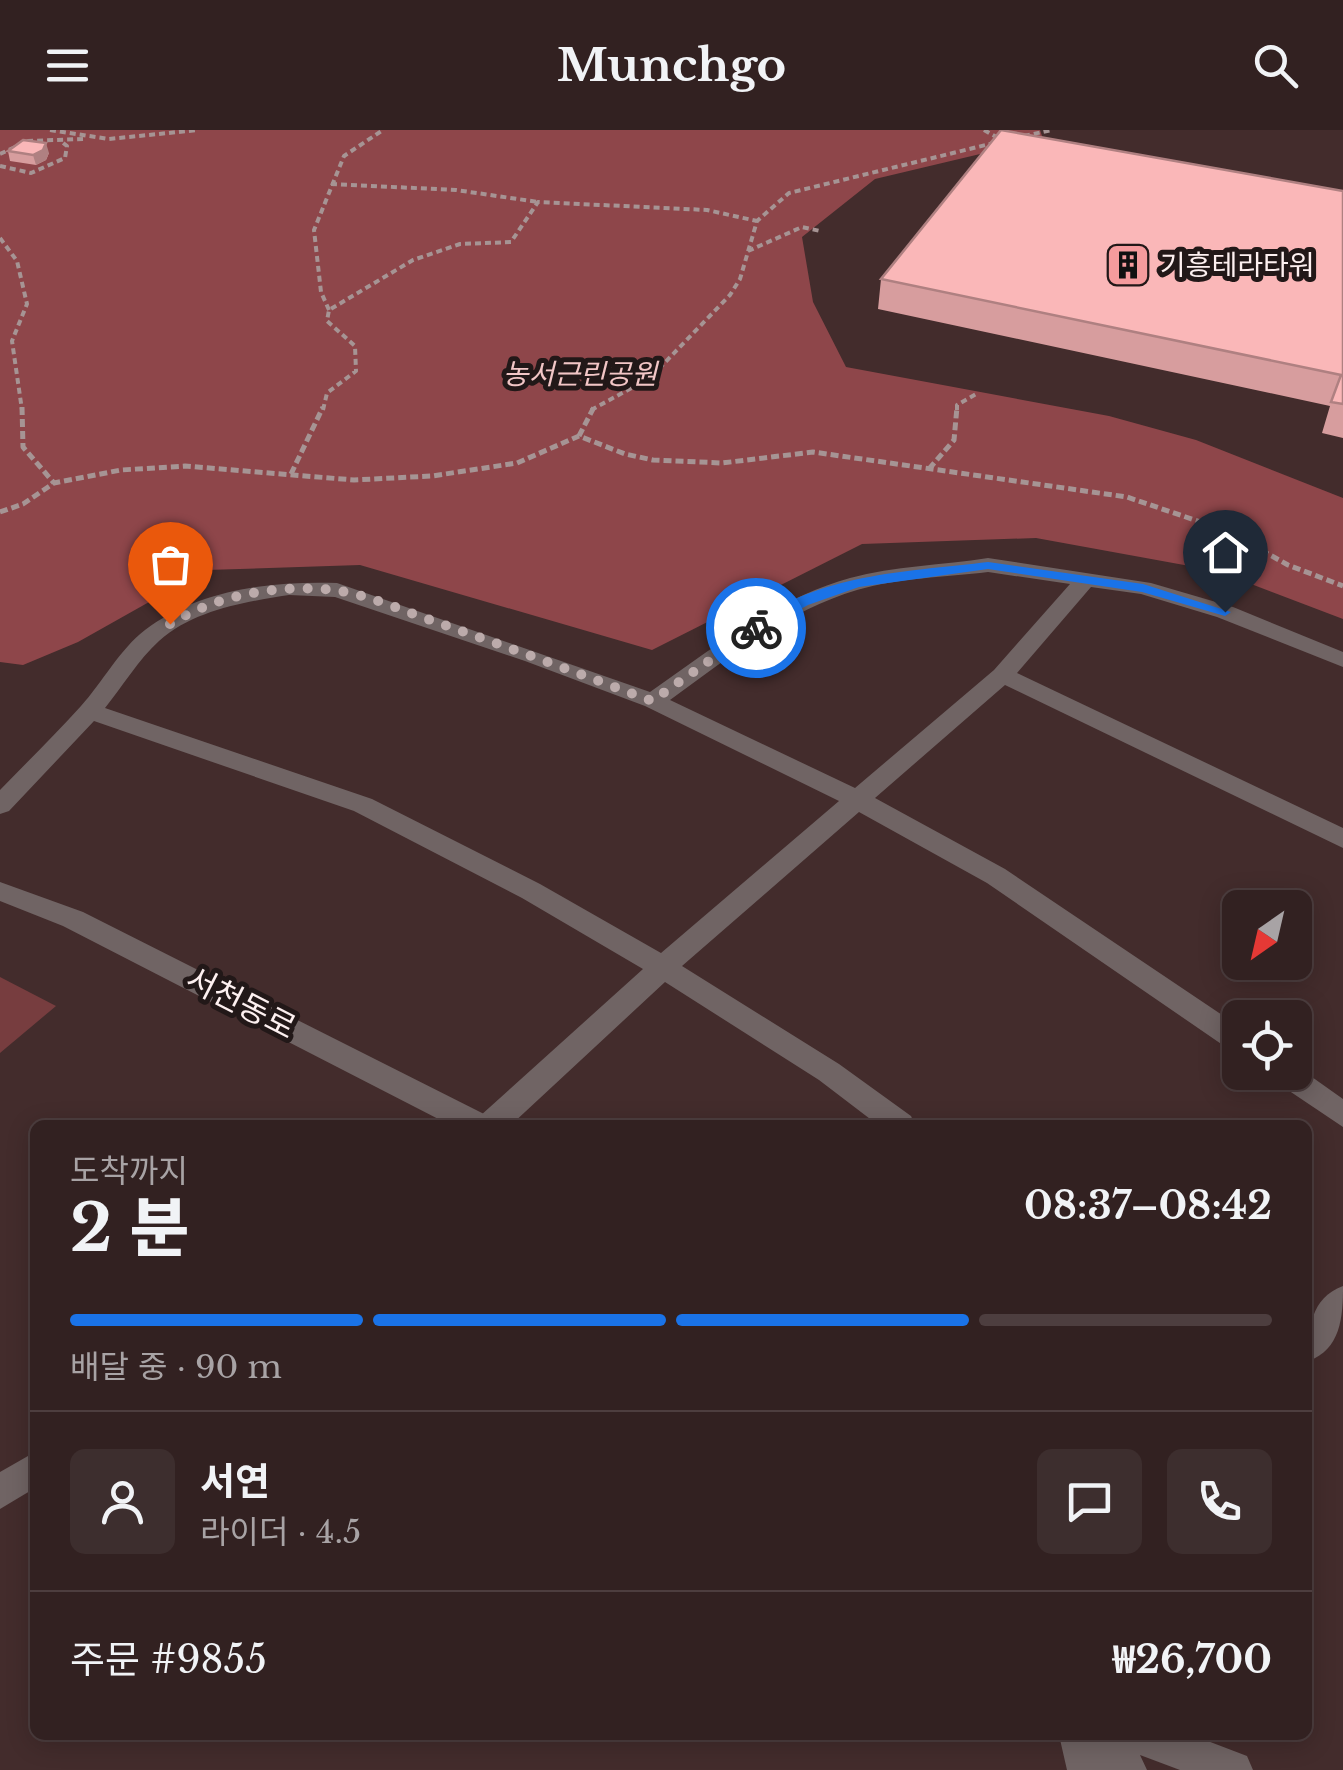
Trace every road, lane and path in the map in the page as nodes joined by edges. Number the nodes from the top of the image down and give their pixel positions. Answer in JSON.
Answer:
{"nodes":[{"id":1,"x":50,"y":130,"type":"edge"},
{"id":2,"x":198,"y":130,"type":"edge"},
{"id":3,"x":383,"y":130,"type":"edge"},
{"id":4,"x":984,"y":130,"type":"edge"},
{"id":5,"x":1052,"y":130,"type":"edge"},
{"id":6,"x":1019,"y":137,"type":"edge"},
{"id":7,"x":109,"y":138,"type":"junction"},
{"id":8,"x":60,"y":140,"type":"junction"},
{"id":9,"x":0,"y":154,"type":"edge"},
{"id":10,"x":0,"y":166,"type":"edge"},
{"id":11,"x":331,"y":184,"type":"junction"},
{"id":12,"x":538,"y":202,"type":"junction"},
{"id":13,"x":758,"y":221,"type":"junction"},
{"id":14,"x":820,"y":231,"type":"dead end"},
{"id":15,"x":0,"y":238,"type":"edge"},
{"id":16,"x":746,"y":252,"type":"junction"},
{"id":17,"x":330,"y":310,"type":"junction"},
{"id":18,"x":978,"y":393,"type":"dead end"},
{"id":19,"x":579,"y":436,"type":"junction"},
{"id":20,"x":930,"y":469,"type":"junction"},
{"id":21,"x":291,"y":474,"type":"junction"},
{"id":22,"x":54,"y":483,"type":"junction"},
{"id":23,"x":0,"y":512,"type":"edge"},
{"id":24,"x":1087,"y":578,"type":"junction"},
{"id":25,"x":1343,"y":586,"type":"edge"},
{"id":26,"x":1343,"y":660,"type":"edge"},
{"id":27,"x":1002,"y":675,"type":"junction"},
{"id":28,"x":652,"y":701,"type":"junction"},
{"id":29,"x":90,"y":711,"type":"junction"},
{"id":30,"x":860,"y":801,"type":"junction"},
{"id":31,"x":0,"y":804,"type":"edge"},
{"id":32,"x":1343,"y":839,"type":"edge"},
{"id":33,"x":0,"y":891,"type":"edge"},
{"id":34,"x":663,"y":967,"type":"junction"},
{"id":35,"x":1222,"y":1030,"type":"edge"},
{"id":36,"x":1309,"y":1090,"type":"edge"},
{"id":37,"x":1343,"y":1115,"type":"edge"},
{"id":38,"x":467,"y":1120,"type":"edge"},
{"id":39,"x":497,"y":1120,"type":"edge"},
{"id":40,"x":893,"y":1120,"type":"edge"},
{"id":41,"x":1343,"y":1300,"type":"edge"},
{"id":42,"x":1312,"y":1341,"type":"edge"},
{"id":43,"x":30,"y":1471,"type":"edge"},
{"id":44,"x":0,"y":1492,"type":"edge"},
{"id":45,"x":1080,"y":1740,"type":"edge"},
{"id":46,"x":1100,"y":1740,"type":"edge"},
{"id":47,"x":1153,"y":1740,"type":"edge"},
{"id":48,"x":1087,"y":1770,"type":"edge"},
{"id":49,"x":1127,"y":1770,"type":"edge"},
{"id":50,"x":1233,"y":1770,"type":"edge"}],
"edges":[{"from":1,"to":7,"type":"path"},
{"from":2,"to":7,"type":"path"},
{"from":3,"to":11,"type":"path"},
{"from":4,"to":13,"type":"path"},
{"from":5,"to":6,"type":"path"},
{"from":7,"to":8,"type":"path"},
{"from":8,"to":9,"type":"path"},
{"from":8,"to":10,"type":"path"},
{"from":11,"to":12,"type":"path"},
{"from":11,"to":17,"type":"path"},
{"from":12,"to":13,"type":"path"},
{"from":12,"to":17,"type":"path"},
{"from":13,"to":16,"type":"path"},
{"from":14,"to":16,"type":"path"},
{"from":15,"to":22,"type":"path"},
{"from":16,"to":19,"type":"path"},
{"from":17,"to":21,"type":"path"},
{"from":18,"to":20,"type":"path"},
{"from":19,"to":20,"type":"path"},
{"from":19,"to":21,"type":"path"},
{"from":20,"to":25,"type":"path"},
{"from":21,"to":22,"type":"path"},
{"from":22,"to":23,"type":"path"},
{"from":24,"to":26,"type":"street"},
{"from":24,"to":27,"type":"street"},
{"from":24,"to":28,"type":"street"},
{"from":27,"to":30,"type":"street"},
{"from":27,"to":32,"type":"street"},
{"from":28,"to":29,"type":"street"},
{"from":28,"to":30,"type":"street"},
{"from":29,"to":31,"type":"street"},
{"from":29,"to":34,"type":"street"},
{"from":30,"to":34,"type":"street"},
{"from":30,"to":35,"type":"street"},
{"from":33,"to":38,"type":"street","name":"서천동로"},
{"from":34,"to":39,"type":"street"},
{"from":34,"to":40,"type":"street"},
{"from":36,"to":37,"type":"street"},
{"from":41,"to":42,"type":"street"},
{"from":43,"to":44,"type":"street"},
{"from":45,"to":48,"type":"street"},
{"from":46,"to":49,"type":"street"},
{"from":47,"to":50,"type":"street"}]}
